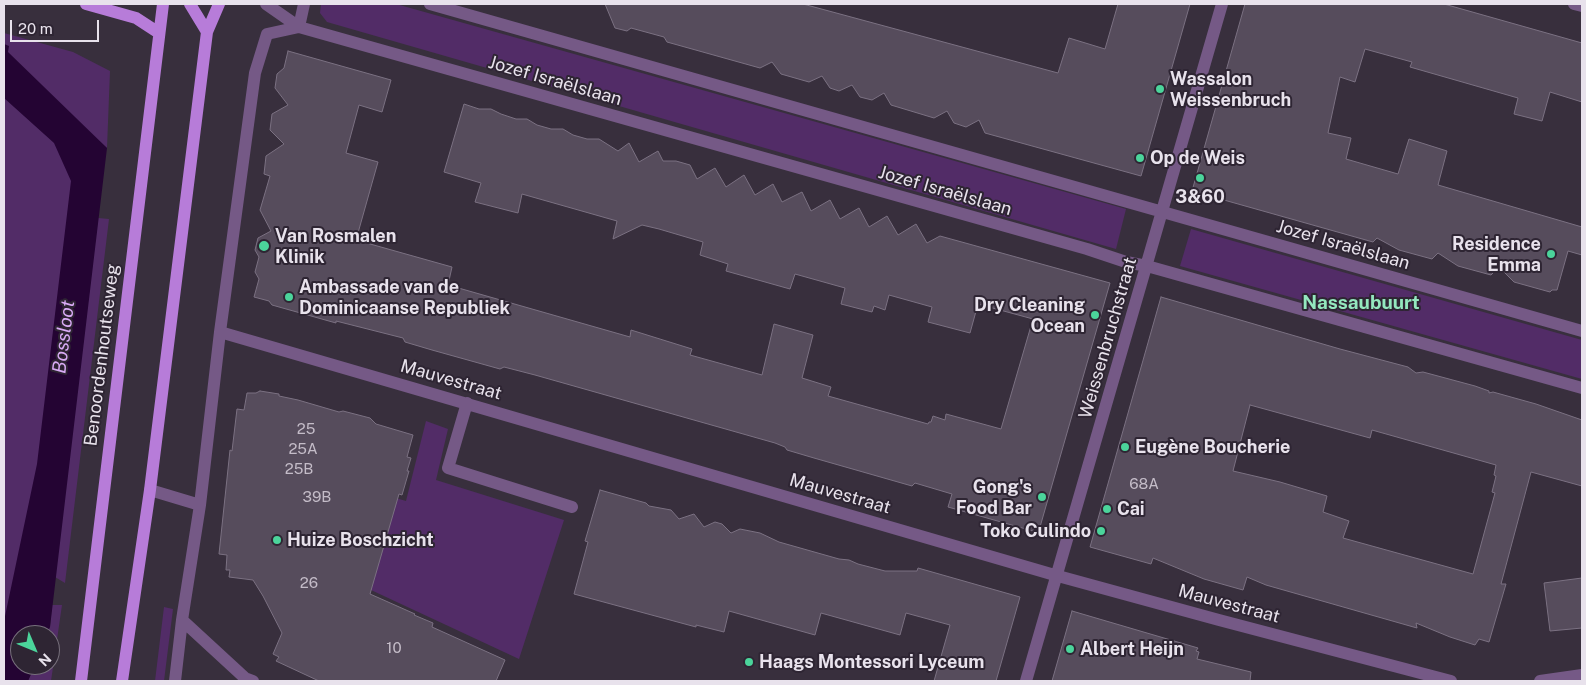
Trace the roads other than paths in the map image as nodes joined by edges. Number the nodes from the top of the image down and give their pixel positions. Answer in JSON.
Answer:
{"nodes":[{"id":1,"x":86,"y":4,"type":"edge"},
{"id":2,"x":163,"y":4,"type":"edge"},
{"id":3,"x":190,"y":4,"type":"edge"},
{"id":4,"x":219,"y":4,"type":"edge"},
{"id":5,"x":266,"y":4,"type":"edge"},
{"id":6,"x":304,"y":4,"type":"edge"},
{"id":7,"x":430,"y":4,"type":"edge"},
{"id":8,"x":1222,"y":4,"type":"edge"},
{"id":9,"x":1574,"y":4,"type":"edge"},
{"id":10,"x":1582,"y":6,"type":"edge"},
{"id":11,"x":299,"y":27,"type":"junction"},
{"id":12,"x":206,"y":32,"type":"junction"},
{"id":13,"x":159,"y":33,"type":"junction"},
{"id":14,"x":1163,"y":212,"type":"junction"},
{"id":15,"x":1147,"y":266,"type":"junction"},
{"id":16,"x":1582,"y":331,"type":"edge"},
{"id":17,"x":220,"y":332,"type":"junction"},
{"id":18,"x":1582,"y":388,"type":"edge"},
{"id":19,"x":467,"y":403,"type":"junction"},
{"id":20,"x":150,"y":490,"type":"junction"},
{"id":21,"x":200,"y":505,"type":"junction"},
{"id":22,"x":572,"y":507,"type":"dead end"},
{"id":23,"x":1058,"y":576,"type":"junction"},
{"id":24,"x":182,"y":620,"type":"junction"},
{"id":25,"x":1582,"y":675,"type":"edge"},
{"id":26,"x":81,"y":681,"type":"edge"},
{"id":27,"x":122,"y":681,"type":"edge"},
{"id":28,"x":175,"y":681,"type":"edge"},
{"id":29,"x":253,"y":681,"type":"edge"},
{"id":30,"x":1026,"y":681,"type":"edge"},
{"id":31,"x":1451,"y":681,"type":"edge"},
{"id":32,"x":1540,"y":681,"type":"edge"}],
"edges":[{"from":1,"to":13,"type":"main road"},
{"from":2,"to":13,"type":"main road","name":"Benoordenhoutseweg"},
{"from":3,"to":12,"type":"main road"},
{"from":4,"to":12,"type":"main road"},
{"from":5,"to":11,"type":"street","name":"Jozef Israëlslaan"},
{"from":6,"to":11,"type":"street"},
{"from":7,"to":14,"type":"street","name":"Jozef Israëlslaan"},
{"from":8,"to":14,"type":"street","name":"Weissenbruchstraat"},
{"from":9,"to":10,"type":"street"},
{"from":11,"to":15,"type":"street","name":"Jozef Israëlslaan"},
{"from":11,"to":17,"type":"street"},
{"from":12,"to":20,"type":"main road"},
{"from":13,"to":26,"type":"main road","name":"Benoordenhoutseweg"},
{"from":14,"to":15,"type":"street","name":"Weissenbruchstraat"},
{"from":14,"to":16,"type":"street","name":"Jozef Israëlslaan"},
{"from":15,"to":18,"type":"street","name":"Jozef Israëlslaan"},
{"from":15,"to":23,"type":"street","name":"Weissenbruchstraat"},
{"from":17,"to":19,"type":"street","name":"Mauvestraat"},
{"from":17,"to":21,"type":"street"},
{"from":19,"to":22,"type":"street"},
{"from":19,"to":23,"type":"street","name":"Mauvestraat"},
{"from":20,"to":21,"type":"street"},
{"from":20,"to":27,"type":"main road"},
{"from":21,"to":24,"type":"street"},
{"from":23,"to":30,"type":"street","name":"Weissenbruchstraat"},
{"from":23,"to":31,"type":"street","name":"Mauvestraat"},
{"from":24,"to":28,"type":"street"},
{"from":24,"to":29,"type":"street"},
{"from":25,"to":32,"type":"street"}]}
